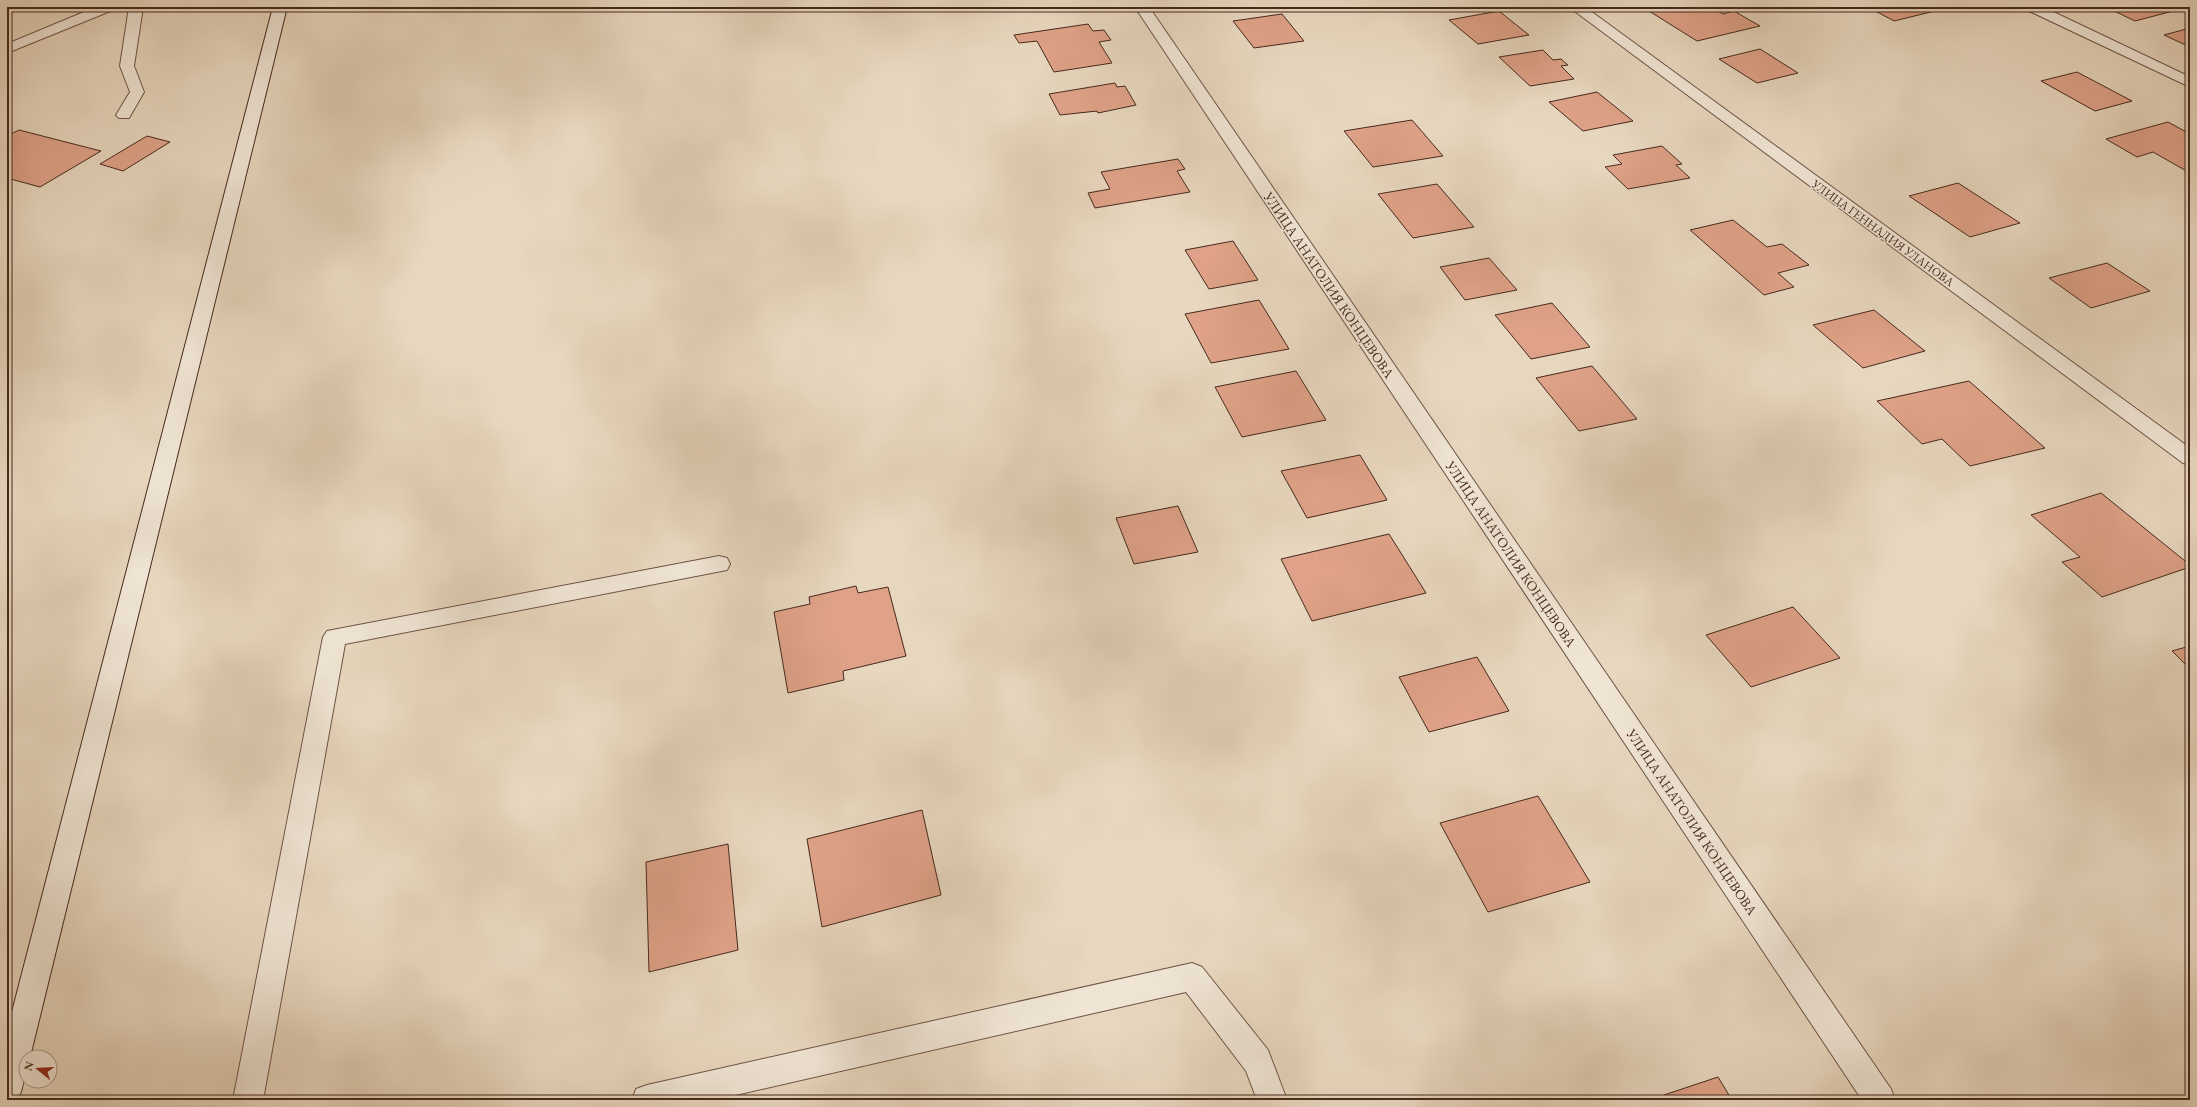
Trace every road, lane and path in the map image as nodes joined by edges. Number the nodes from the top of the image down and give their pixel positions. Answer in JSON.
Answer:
{"nodes":[{"id":1,"x":12,"y":7,"type":"edge"},
{"id":2,"x":108,"y":7,"type":"edge"},
{"id":3,"x":136,"y":7,"type":"edge"},
{"id":4,"x":280,"y":7,"type":"edge"},
{"id":5,"x":1142,"y":7,"type":"edge"},
{"id":6,"x":1576,"y":7,"type":"edge"},
{"id":7,"x":2032,"y":7,"type":"edge"},
{"id":8,"x":7,"y":10,"type":"edge"},
{"id":9,"x":7,"y":49,"type":"edge"},
{"id":10,"x":2190,"y":83,"type":"edge"},
{"id":11,"x":124,"y":115,"type":"dead end"},
{"id":12,"x":2190,"y":458,"type":"edge"},
{"id":13,"x":719,"y":564,"type":"dead end"},
{"id":14,"x":7,"y":1088,"type":"edge"},
{"id":15,"x":248,"y":1100,"type":"edge"},
{"id":16,"x":647,"y":1100,"type":"edge"},
{"id":17,"x":1272,"y":1100,"type":"edge"},
{"id":18,"x":1880,"y":1100,"type":"edge"}],
"edges":[{"from":1,"to":8,"type":"street"},
{"from":2,"to":9,"type":"street"},
{"from":3,"to":11,"type":"street"},
{"from":4,"to":14,"type":"street"},
{"from":5,"to":18,"type":"street","name":"УЛИЦА АНАТОЛИЯ КОНЦЕВОВА"},
{"from":6,"to":12,"type":"street","name":"УЛИЦА ГЕННАДИЯ УЛАНОВА"},
{"from":7,"to":10,"type":"street"},
{"from":13,"to":15,"type":"street"},
{"from":16,"to":17,"type":"street"}]}
